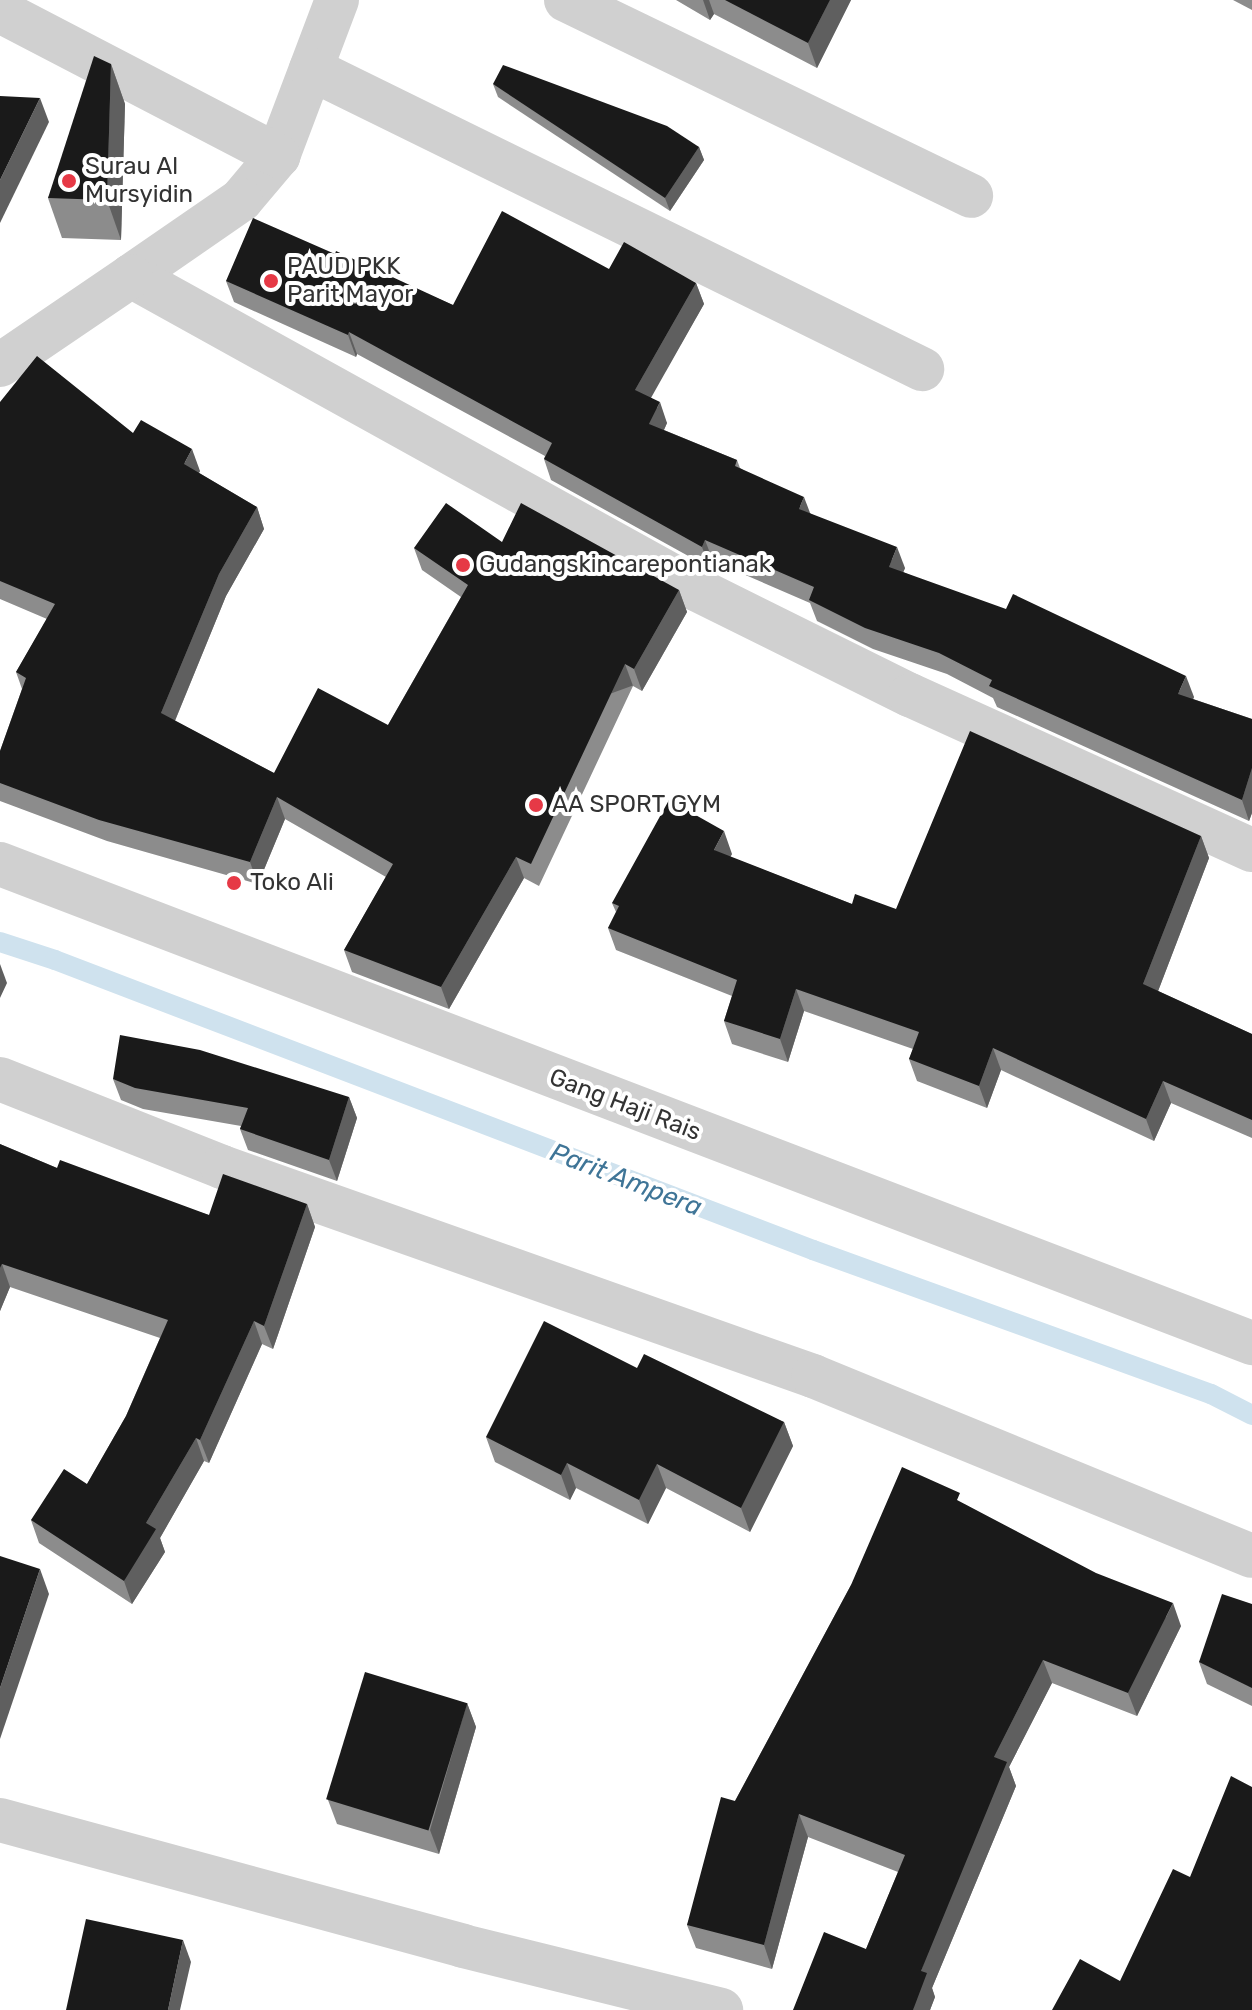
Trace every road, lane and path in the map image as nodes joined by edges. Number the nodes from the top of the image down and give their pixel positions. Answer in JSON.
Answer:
{"nodes":[{"id":1,"x":337,"y":0,"type":"edge"},
{"id":2,"x":566,"y":0,"type":"edge"},
{"id":3,"x":0,"y":11,"type":"edge"},
{"id":4,"x":311,"y":69,"type":"junction"},
{"id":5,"x":278,"y":156,"type":"junction"},
{"id":6,"x":971,"y":196,"type":"dead end"},
{"id":7,"x":131,"y":276,"type":"junction"},
{"id":8,"x":0,"y":365,"type":"edge"},
{"id":9,"x":922,"y":369,"type":"dead end"},
{"id":10,"x":1252,"y":850,"type":"edge"},
{"id":11,"x":0,"y":864,"type":"edge"},
{"id":12,"x":0,"y":1079,"type":"edge"},
{"id":13,"x":1252,"y":1343,"type":"edge"},
{"id":14,"x":1252,"y":1556,"type":"edge"},
{"id":15,"x":0,"y":1820,"type":"edge"},
{"id":16,"x":721,"y":2010,"type":"edge"}],
"edges":[{"from":1,"to":4,"type":"street"},
{"from":2,"to":6,"type":"street"},
{"from":3,"to":5,"type":"street"},
{"from":4,"to":5,"type":"street"},
{"from":4,"to":9,"type":"street"},
{"from":5,"to":7,"type":"street"},
{"from":7,"to":8,"type":"street"},
{"from":7,"to":10,"type":"street"},
{"from":11,"to":13,"type":"street","name":"Gang Haji Rais"},
{"from":12,"to":14,"type":"street"},
{"from":15,"to":16,"type":"street"}]}
